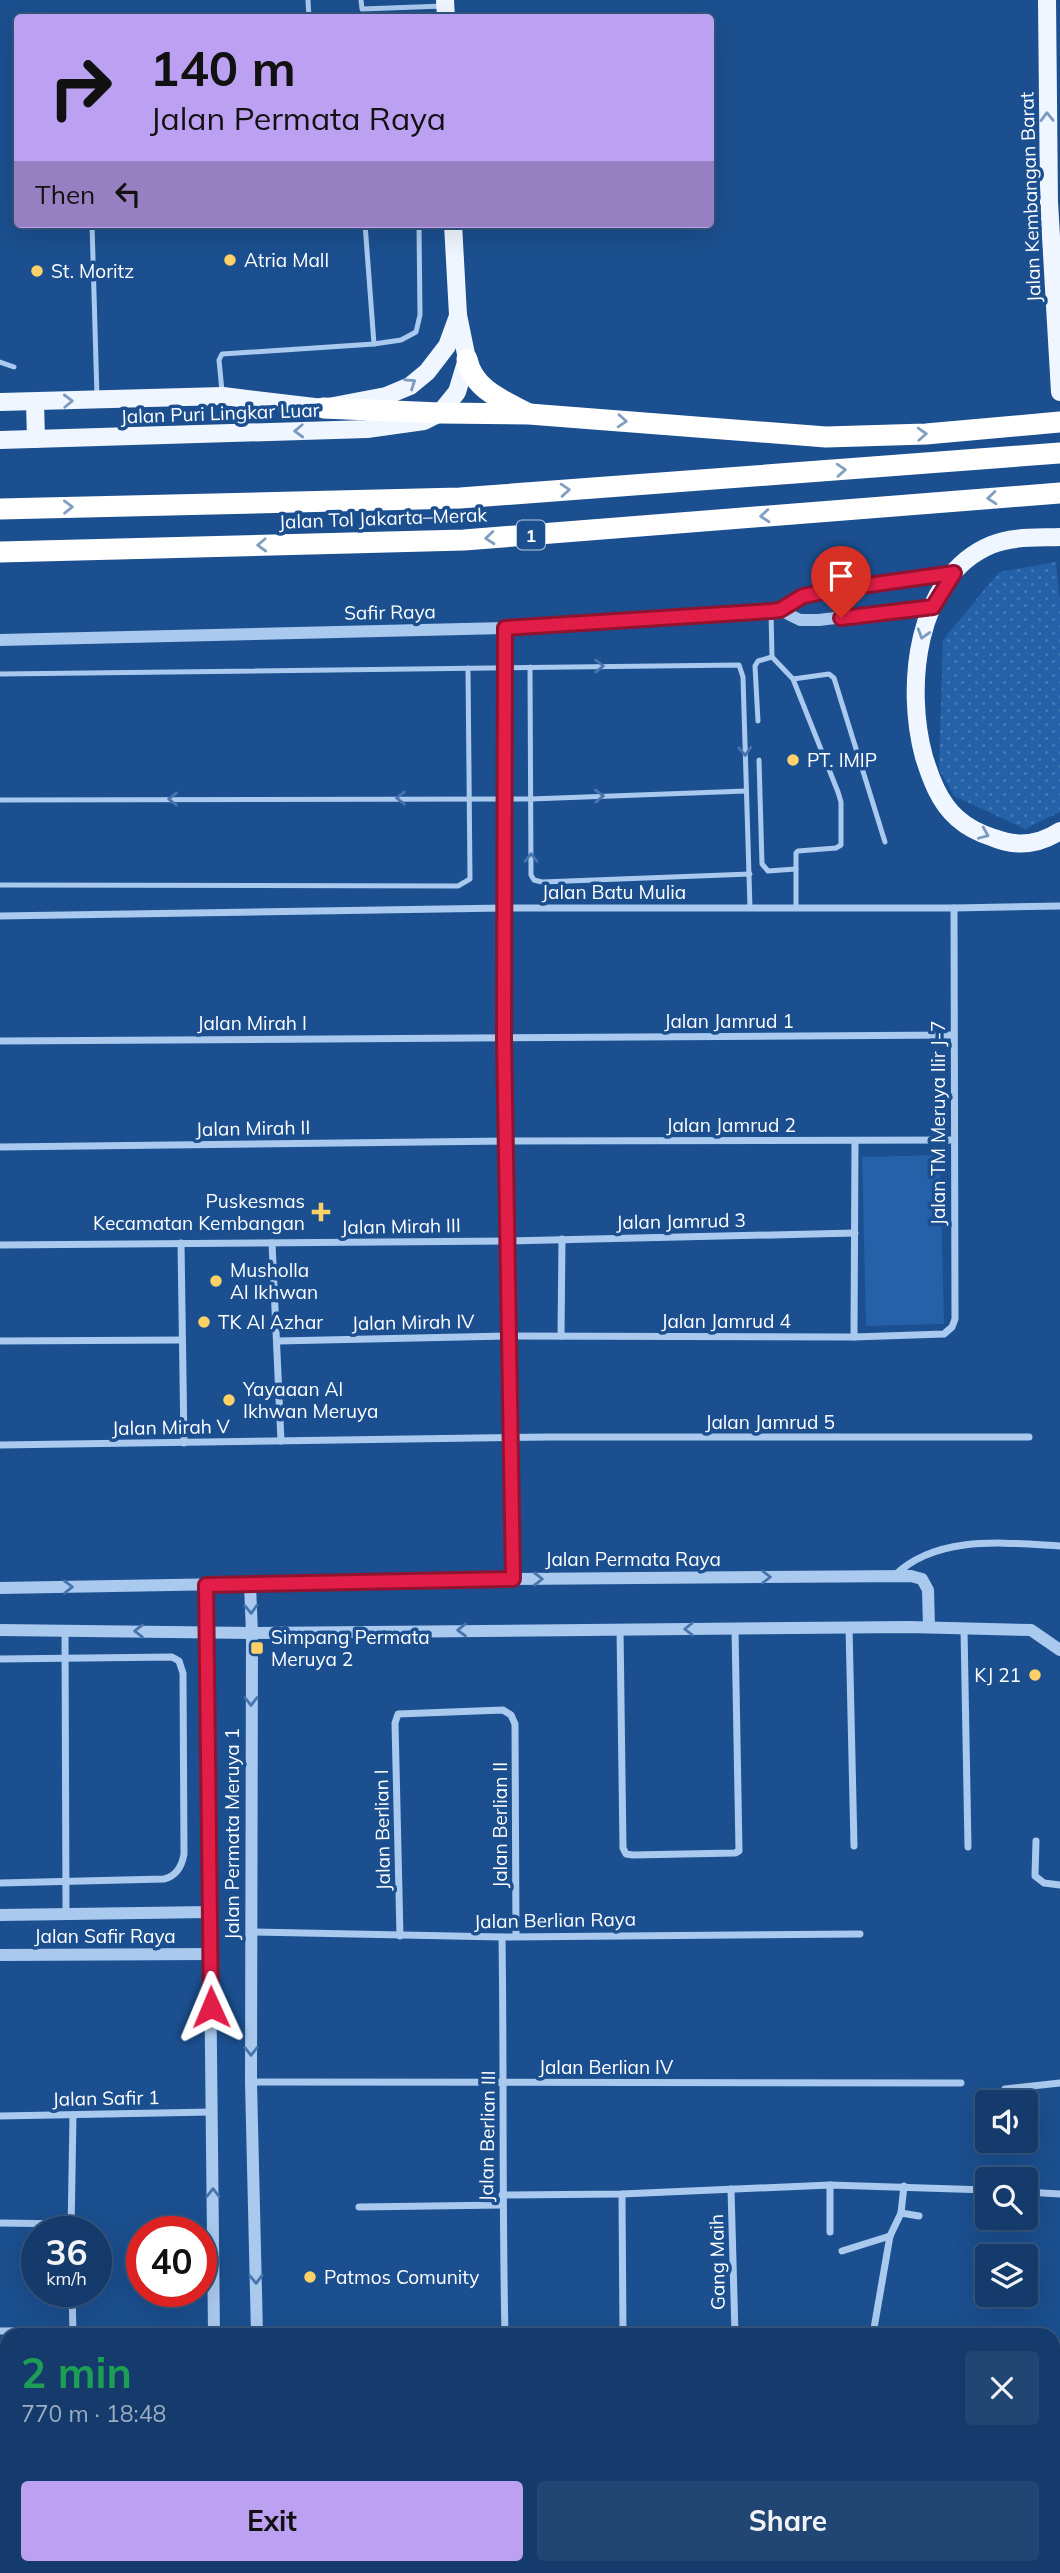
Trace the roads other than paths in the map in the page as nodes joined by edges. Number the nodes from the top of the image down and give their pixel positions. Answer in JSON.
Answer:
{"nodes":[{"id":1,"x":361,"y":0,"type":"edge"},
{"id":2,"x":1047,"y":0,"type":"edge"},
{"id":3,"x":445,"y":8,"type":"edge"},
{"id":4,"x":362,"y":9,"type":"junction"},
{"id":5,"x":362,"y":14,"type":"edge"},
{"id":6,"x":92,"y":228,"type":"edge"},
{"id":7,"x":365,"y":228,"type":"edge"},
{"id":8,"x":419,"y":228,"type":"edge"},
{"id":9,"x":453,"y":228,"type":"edge"},
{"id":10,"x":458,"y":315,"type":"junction"},
{"id":11,"x":374,"y":344,"type":"junction"},
{"id":12,"x":467,"y":359,"type":"junction"},
{"id":13,"x":0,"y":362,"type":"edge"},
{"id":14,"x":14,"y":366,"type":"dead end"},
{"id":15,"x":1060,"y":387,"type":"edge"},
{"id":16,"x":223,"y":396,"type":"junction"},
{"id":17,"x":97,"y":400,"type":"junction"},
{"id":18,"x":0,"y":402,"type":"edge"},
{"id":19,"x":35,"y":402,"type":"junction"},
{"id":20,"x":323,"y":408,"type":"junction"},
{"id":21,"x":440,"y":413,"type":"junction"},
{"id":22,"x":529,"y":414,"type":"junction"},
{"id":23,"x":1060,"y":422,"type":"edge"},
{"id":24,"x":36,"y":439,"type":"junction"},
{"id":25,"x":0,"y":440,"type":"edge"},
{"id":26,"x":1060,"y":453,"type":"edge"},
{"id":27,"x":1060,"y":493,"type":"edge"},
{"id":28,"x":0,"y":509,"type":"edge"},
{"id":29,"x":1060,"y":537,"type":"edge"},
{"id":30,"x":0,"y":552,"type":"edge"},
{"id":31,"x":954,"y":573,"type":"junction"},
{"id":32,"x":933,"y":607,"type":"junction"},
{"id":33,"x":776,"y":611,"type":"junction"},
{"id":34,"x":505,"y":628,"type":"junction"},
{"id":35,"x":0,"y":640,"type":"edge"},
{"id":36,"x":772,"y":657,"type":"junction"},
{"id":37,"x":505,"y":667,"type":"junction"},
{"id":38,"x":530,"y":667,"type":"junction"},
{"id":39,"x":468,"y":668,"type":"junction"},
{"id":40,"x":0,"y":674,"type":"edge"},
{"id":41,"x":793,"y":679,"type":"junction"},
{"id":42,"x":758,"y":721,"type":"dead end"},
{"id":43,"x":759,"y":760,"type":"dead end"},
{"id":44,"x":746,"y":791,"type":"junction"},
{"id":45,"x":469,"y":798,"type":"junction"},
{"id":46,"x":506,"y":798,"type":"junction"},
{"id":47,"x":531,"y":799,"type":"junction"},
{"id":48,"x":0,"y":800,"type":"edge"},
{"id":49,"x":1060,"y":831,"type":"edge"},
{"id":50,"x":885,"y":842,"type":"dead end"},
{"id":51,"x":796,"y":869,"type":"junction"},
{"id":52,"x":750,"y":874,"type":"junction"},
{"id":53,"x":0,"y":885,"type":"edge"},
{"id":54,"x":1060,"y":906,"type":"edge"},
{"id":55,"x":504,"y":908,"type":"junction"},
{"id":56,"x":750,"y":908,"type":"junction"},
{"id":57,"x":796,"y":908,"type":"junction"},
{"id":58,"x":954,"y":908,"type":"junction"},
{"id":59,"x":0,"y":916,"type":"edge"},
{"id":60,"x":953,"y":1035,"type":"junction"},
{"id":61,"x":504,"y":1038,"type":"junction"},
{"id":62,"x":0,"y":1041,"type":"edge"},
{"id":63,"x":954,"y":1140,"type":"junction"},
{"id":64,"x":507,"y":1141,"type":"junction"},
{"id":65,"x":855,"y":1141,"type":"junction"},
{"id":66,"x":0,"y":1147,"type":"edge"},
{"id":67,"x":855,"y":1233,"type":"junction"},
{"id":68,"x":562,"y":1239,"type":"junction"},
{"id":69,"x":508,"y":1241,"type":"junction"},
{"id":70,"x":181,"y":1242,"type":"junction"},
{"id":71,"x":272,"y":1243,"type":"junction"},
{"id":72,"x":0,"y":1245,"type":"edge"},
{"id":73,"x":944,"y":1334,"type":"joint"},
{"id":74,"x":508,"y":1336,"type":"junction"},
{"id":75,"x":561,"y":1336,"type":"junction"},
{"id":76,"x":854,"y":1337,"type":"junction"},
{"id":77,"x":182,"y":1340,"type":"junction"},
{"id":78,"x":278,"y":1340,"type":"junction"},
{"id":79,"x":0,"y":1341,"type":"edge"},
{"id":80,"x":1029,"y":1437,"type":"dead end"},
{"id":81,"x":510,"y":1438,"type":"junction"},
{"id":82,"x":281,"y":1441,"type":"junction"},
{"id":83,"x":184,"y":1443,"type":"junction"},
{"id":84,"x":0,"y":1445,"type":"edge"},
{"id":85,"x":1060,"y":1546,"type":"edge"},
{"id":86,"x":894,"y":1576,"type":"junction"},
{"id":87,"x":513,"y":1579,"type":"junction"},
{"id":88,"x":206,"y":1585,"type":"junction"},
{"id":89,"x":250,"y":1585,"type":"junction"},
{"id":90,"x":0,"y":1588,"type":"edge"},
{"id":91,"x":849,"y":1627,"type":"junction"},
{"id":92,"x":929,"y":1627,"type":"junction"},
{"id":93,"x":65,"y":1629,"type":"junction"},
{"id":94,"x":620,"y":1629,"type":"junction"},
{"id":95,"x":735,"y":1629,"type":"junction"},
{"id":96,"x":964,"y":1629,"type":"junction"},
{"id":97,"x":0,"y":1630,"type":"edge"},
{"id":98,"x":208,"y":1633,"type":"junction"},
{"id":99,"x":252,"y":1633,"type":"junction"},
{"id":100,"x":1060,"y":1650,"type":"edge"},
{"id":101,"x":64,"y":1657,"type":"junction"},
{"id":102,"x":0,"y":1660,"type":"edge"},
{"id":103,"x":511,"y":1715,"type":"joint"},
{"id":104,"x":1036,"y":1841,"type":"dead end"},
{"id":105,"x":854,"y":1846,"type":"dead end"},
{"id":106,"x":968,"y":1847,"type":"dead end"},
{"id":107,"x":66,"y":1881,"type":"junction"},
{"id":108,"x":0,"y":1883,"type":"edge"},
{"id":109,"x":1060,"y":1885,"type":"edge"},
{"id":110,"x":210,"y":1912,"type":"junction"},
{"id":111,"x":0,"y":1915,"type":"edge"},
{"id":112,"x":66,"y":1915,"type":"junction"},
{"id":113,"x":251,"y":1932,"type":"junction"},
{"id":114,"x":860,"y":1934,"type":"dead end"},
{"id":115,"x":400,"y":1936,"type":"junction"},
{"id":116,"x":516,"y":1936,"type":"junction"},
{"id":117,"x":502,"y":1937,"type":"junction"},
{"id":118,"x":211,"y":1954,"type":"junction"},
{"id":119,"x":0,"y":1955,"type":"edge"},
{"id":120,"x":251,"y":2082,"type":"junction"},
{"id":121,"x":504,"y":2083,"type":"junction"},
{"id":122,"x":961,"y":2083,"type":"dead end"},
{"id":123,"x":1060,"y":2083,"type":"edge"},
{"id":124,"x":1005,"y":2089,"type":"dead end"},
{"id":125,"x":212,"y":2112,"type":"junction"},
{"id":126,"x":73,"y":2115,"type":"junction"},
{"id":127,"x":0,"y":2116,"type":"edge"},
{"id":128,"x":830,"y":2185,"type":"junction"},
{"id":129,"x":904,"y":2186,"type":"junction"},
{"id":130,"x":731,"y":2189,"type":"junction"},
{"id":131,"x":975,"y":2189,"type":"edge"},
{"id":132,"x":1038,"y":2193,"type":"edge"},
{"id":133,"x":622,"y":2194,"type":"junction"},
{"id":134,"x":1060,"y":2194,"type":"edge"},
{"id":135,"x":502,"y":2195,"type":"junction"},
{"id":136,"x":502,"y":2205,"type":"junction"},
{"id":137,"x":359,"y":2207,"type":"dead end"},
{"id":138,"x":901,"y":2213,"type":"junction"},
{"id":139,"x":71,"y":2216,"type":"edge"},
{"id":140,"x":919,"y":2216,"type":"dead end"},
{"id":141,"x":0,"y":2223,"type":"edge"},
{"id":142,"x":21,"y":2224,"type":"edge"},
{"id":143,"x":830,"y":2232,"type":"dead end"},
{"id":144,"x":890,"y":2236,"type":"junction"},
{"id":145,"x":842,"y":2251,"type":"dead end"},
{"id":146,"x":72,"y":2307,"type":"edge"},
{"id":147,"x":73,"y":2328,"type":"edge"},
{"id":148,"x":214,"y":2328,"type":"edge"},
{"id":149,"x":257,"y":2328,"type":"edge"},
{"id":150,"x":505,"y":2328,"type":"edge"},
{"id":151,"x":623,"y":2328,"type":"edge"},
{"id":152,"x":735,"y":2328,"type":"edge"},
{"id":153,"x":874,"y":2328,"type":"edge"}],
"edges":[{"from":1,"to":4,"type":"lane"},
{"from":15,"to":2,"type":"main road","name":"Jalan Kembangan Barat","one_way":true},
{"from":3,"to":4,"type":"lane"},
{"from":4,"to":5,"type":"lane"},
{"from":6,"to":17,"type":"lane"},
{"from":7,"to":11,"type":"lane"},
{"from":8,"to":11,"type":"lane"},
{"from":9,"to":10,"type":"main road"},
{"from":10,"to":12,"type":"main road"},
{"from":20,"to":10,"type":"main road","name":"Jalan Puri Lingkar Luar","one_way":true},
{"from":11,"to":16,"type":"lane"},
{"from":12,"to":21,"type":"main road"},
{"from":12,"to":22,"type":"highway"},
{"from":13,"to":14,"type":"lane"},
{"from":16,"to":17,"type":"main road","name":"Jalan Puri Lingkar Luar"},
{"from":16,"to":20,"type":"main road","name":"Jalan Puri Lingkar Luar"},
{"from":19,"to":17,"type":"main road","name":"Jalan Puri Lingkar Luar","one_way":true},
{"from":18,"to":19,"type":"main road","name":"Jalan Puri Lingkar Luar"},
{"from":19,"to":24,"type":"main road"},
{"from":20,"to":21,"type":"highway"},
{"from":21,"to":22,"type":"highway"},
{"from":21,"to":24,"type":"main road","name":"Jalan Puri Lingkar Luar","one_way":true},
{"from":22,"to":23,"type":"highway","one_way":true},
{"from":24,"to":25,"type":"main road","name":"Jalan Puri Lingkar Luar"},
{"from":28,"to":26,"type":"highway","name":"Jalan Tol Jakarta–Merak","number":"1","one_way":true},
{"from":27,"to":30,"type":"highway","name":"Jalan Tol Jakarta–Merak","number":"1","one_way":true},
{"from":29,"to":31,"type":"main road"},
{"from":31,"to":32,"type":"main road"},
{"from":31,"to":33,"type":"street","name":"Safir Raya"},
{"from":32,"to":33,"type":"street","name":"Safir Raya"},
{"from":32,"to":49,"type":"main road","one_way":true},
{"from":33,"to":34,"type":"street","name":"Safir Raya"},
{"from":33,"to":36,"type":"lane"},
{"from":34,"to":35,"type":"street","name":"Safir Raya"},
{"from":34,"to":37,"type":"lane"},
{"from":36,"to":41,"type":"lane"},
{"from":36,"to":42,"type":"lane"},
{"from":37,"to":38,"type":"lane"},
{"from":37,"to":39,"type":"lane"},
{"from":37,"to":46,"type":"lane"},
{"from":38,"to":44,"type":"lane","one_way":true},
{"from":38,"to":47,"type":"lane"},
{"from":39,"to":40,"type":"lane"},
{"from":39,"to":45,"type":"lane"},
{"from":41,"to":50,"type":"lane"},
{"from":41,"to":51,"type":"lane"},
{"from":43,"to":51,"type":"lane"},
{"from":47,"to":44,"type":"lane","one_way":true},
{"from":44,"to":52,"type":"lane"},
{"from":45,"to":46,"type":"lane"},
{"from":45,"to":48,"type":"lane","one_way":true},
{"from":45,"to":53,"type":"lane"},
{"from":46,"to":47,"type":"lane"},
{"from":46,"to":55,"type":"lane"},
{"from":52,"to":47,"type":"lane","one_way":true},
{"from":51,"to":57,"type":"lane"},
{"from":52,"to":56,"type":"lane"},
{"from":54,"to":58,"type":"street","name":"Jalan Batu Mulia"},
{"from":55,"to":56,"type":"street","name":"Jalan Batu Mulia"},
{"from":55,"to":59,"type":"street","name":"Jalan Batu Mulia"},
{"from":55,"to":61,"type":"street"},
{"from":56,"to":57,"type":"street","name":"Jalan Batu Mulia"},
{"from":57,"to":58,"type":"street","name":"Jalan Batu Mulia"},
{"from":58,"to":60,"type":"street","name":"Jalan TM Meruya Ilir J-7"},
{"from":60,"to":61,"type":"street","name":"Jalan Jamrud 1"},
{"from":60,"to":63,"type":"street","name":"Jalan TM Meruya Ilir J-7"},
{"from":61,"to":62,"type":"street","name":"Jalan Mirah I"},
{"from":61,"to":64,"type":"street"},
{"from":63,"to":65,"type":"street","name":"Jalan Jamrud 2"},
{"from":63,"to":73,"type":"street","name":"Jalan TM Meruya Ilir J-7"},
{"from":64,"to":65,"type":"street","name":"Jalan Jamrud 2"},
{"from":64,"to":66,"type":"street","name":"Jalan Mirah II"},
{"from":64,"to":69,"type":"street"},
{"from":65,"to":67,"type":"street"},
{"from":67,"to":68,"type":"street","name":"Jalan Jamrud 3"},
{"from":67,"to":76,"type":"street"},
{"from":68,"to":69,"type":"street","name":"Jalan Jamrud 3"},
{"from":68,"to":75,"type":"street"},
{"from":69,"to":71,"type":"street","name":"Jalan Mirah III"},
{"from":69,"to":74,"type":"street"},
{"from":70,"to":71,"type":"street","name":"Jalan Mirah III"},
{"from":70,"to":72,"type":"street","name":"Jalan Mirah III"},
{"from":70,"to":77,"type":"street"},
{"from":71,"to":78,"type":"street"},
{"from":73,"to":76,"type":"street","name":"Jalan Jamrud 4"},
{"from":74,"to":75,"type":"street","name":"Jalan Jamrud 4"},
{"from":74,"to":78,"type":"street","name":"Jalan Mirah IV"},
{"from":74,"to":81,"type":"street"},
{"from":75,"to":76,"type":"street","name":"Jalan Jamrud 4"},
{"from":77,"to":79,"type":"street"},
{"from":77,"to":83,"type":"street"},
{"from":78,"to":82,"type":"street"},
{"from":80,"to":81,"type":"street","name":"Jalan Jamrud 5"},
{"from":81,"to":82,"type":"street","name":"Jalan Mirah V"},
{"from":81,"to":87,"type":"street"},
{"from":82,"to":83,"type":"street","name":"Jalan Mirah V"},
{"from":83,"to":84,"type":"street","name":"Jalan Mirah V"},
{"from":85,"to":86,"type":"street"},
{"from":87,"to":86,"type":"street","name":"Jalan Permata Raya","one_way":true},
{"from":86,"to":92,"type":"street","name":"Jalan Permata Raya"},
{"from":87,"to":89,"type":"street","name":"Jalan Permata Raya"},
{"from":88,"to":89,"type":"street","name":"Jalan Permata Raya"},
{"from":90,"to":88,"type":"street","name":"Jalan Permata Raya","one_way":true},
{"from":88,"to":98,"type":"street","name":"Jalan Permata Meruya 1"},
{"from":89,"to":99,"type":"street","name":"Jalan Permata Meruya 1","one_way":true},
{"from":91,"to":92,"type":"street"},
{"from":91,"to":95,"type":"street"},
{"from":91,"to":105,"type":"street"},
{"from":92,"to":96,"type":"street"},
{"from":93,"to":97,"type":"street"},
{"from":98,"to":93,"type":"street","one_way":true},
{"from":93,"to":101,"type":"street"},
{"from":95,"to":94,"type":"street","one_way":true},
{"from":94,"to":95,"type":"street"},
{"from":94,"to":99,"type":"street","one_way":true},
{"from":96,"to":100,"type":"street"},
{"from":96,"to":106,"type":"street"},
{"from":98,"to":99,"type":"street"},
{"from":98,"to":110,"type":"street","name":"Jalan Permata Meruya 1"},
{"from":99,"to":113,"type":"street","name":"Jalan Permata Meruya 1","one_way":true},
{"from":101,"to":102,"type":"street"},
{"from":101,"to":107,"type":"street"},
{"from":101,"to":107,"type":"street"},
{"from":103,"to":115,"type":"street","name":"Jalan Berlian I"},
{"from":103,"to":116,"type":"street","name":"Jalan Berlian II"},
{"from":104,"to":109,"type":"street"},
{"from":107,"to":108,"type":"street"},
{"from":107,"to":112,"type":"street"},
{"from":110,"to":112,"type":"street","name":"Jalan Safir Raya"},
{"from":110,"to":118,"type":"street","name":"Jalan Permata Meruya 1"},
{"from":111,"to":112,"type":"street","name":"Jalan Safir Raya"},
{"from":113,"to":115,"type":"street","name":"Jalan Berlian Raya"},
{"from":113,"to":120,"type":"street","name":"Jalan Permata Meruya 1","one_way":true},
{"from":114,"to":116,"type":"street","name":"Jalan Berlian Raya"},
{"from":115,"to":117,"type":"street","name":"Jalan Berlian Raya"},
{"from":116,"to":117,"type":"street","name":"Jalan Berlian Raya"},
{"from":117,"to":121,"type":"street","name":"Jalan Berlian III"},
{"from":118,"to":119,"type":"street","name":"Jalan Safir Raya"},
{"from":118,"to":125,"type":"street","name":"Jalan Permata Meruya 1"},
{"from":120,"to":121,"type":"street","name":"Jalan Berlian IV"},
{"from":120,"to":149,"type":"street","name":"Jalan Permata Meruya 1","one_way":true},
{"from":121,"to":122,"type":"street","name":"Jalan Berlian IV"},
{"from":121,"to":135,"type":"street","name":"Jalan Berlian III"},
{"from":123,"to":124,"type":"street"},
{"from":125,"to":126,"type":"street","name":"Jalan Safir 1"},
{"from":148,"to":125,"type":"street","name":"Jalan Permata Meruya 1","one_way":true},
{"from":126,"to":127,"type":"street","name":"Jalan Safir 1"},
{"from":126,"to":139,"type":"street"},
{"from":128,"to":129,"type":"street"},
{"from":128,"to":130,"type":"street"},
{"from":128,"to":143,"type":"street"},
{"from":129,"to":131,"type":"street"},
{"from":129,"to":138,"type":"street"},
{"from":130,"to":133,"type":"street"},
{"from":130,"to":152,"type":"street","name":"Gang Maih"},
{"from":132,"to":134,"type":"street"},
{"from":133,"to":135,"type":"street"},
{"from":133,"to":151,"type":"street"},
{"from":135,"to":136,"type":"street","name":"Jalan Berlian III"},
{"from":136,"to":137,"type":"street"},
{"from":136,"to":150,"type":"street","name":"Jalan Berlian III"},
{"from":138,"to":140,"type":"street"},
{"from":138,"to":144,"type":"street"},
{"from":141,"to":142,"type":"street"},
{"from":144,"to":145,"type":"street"},
{"from":144,"to":153,"type":"street"},
{"from":146,"to":147,"type":"street"}]}
